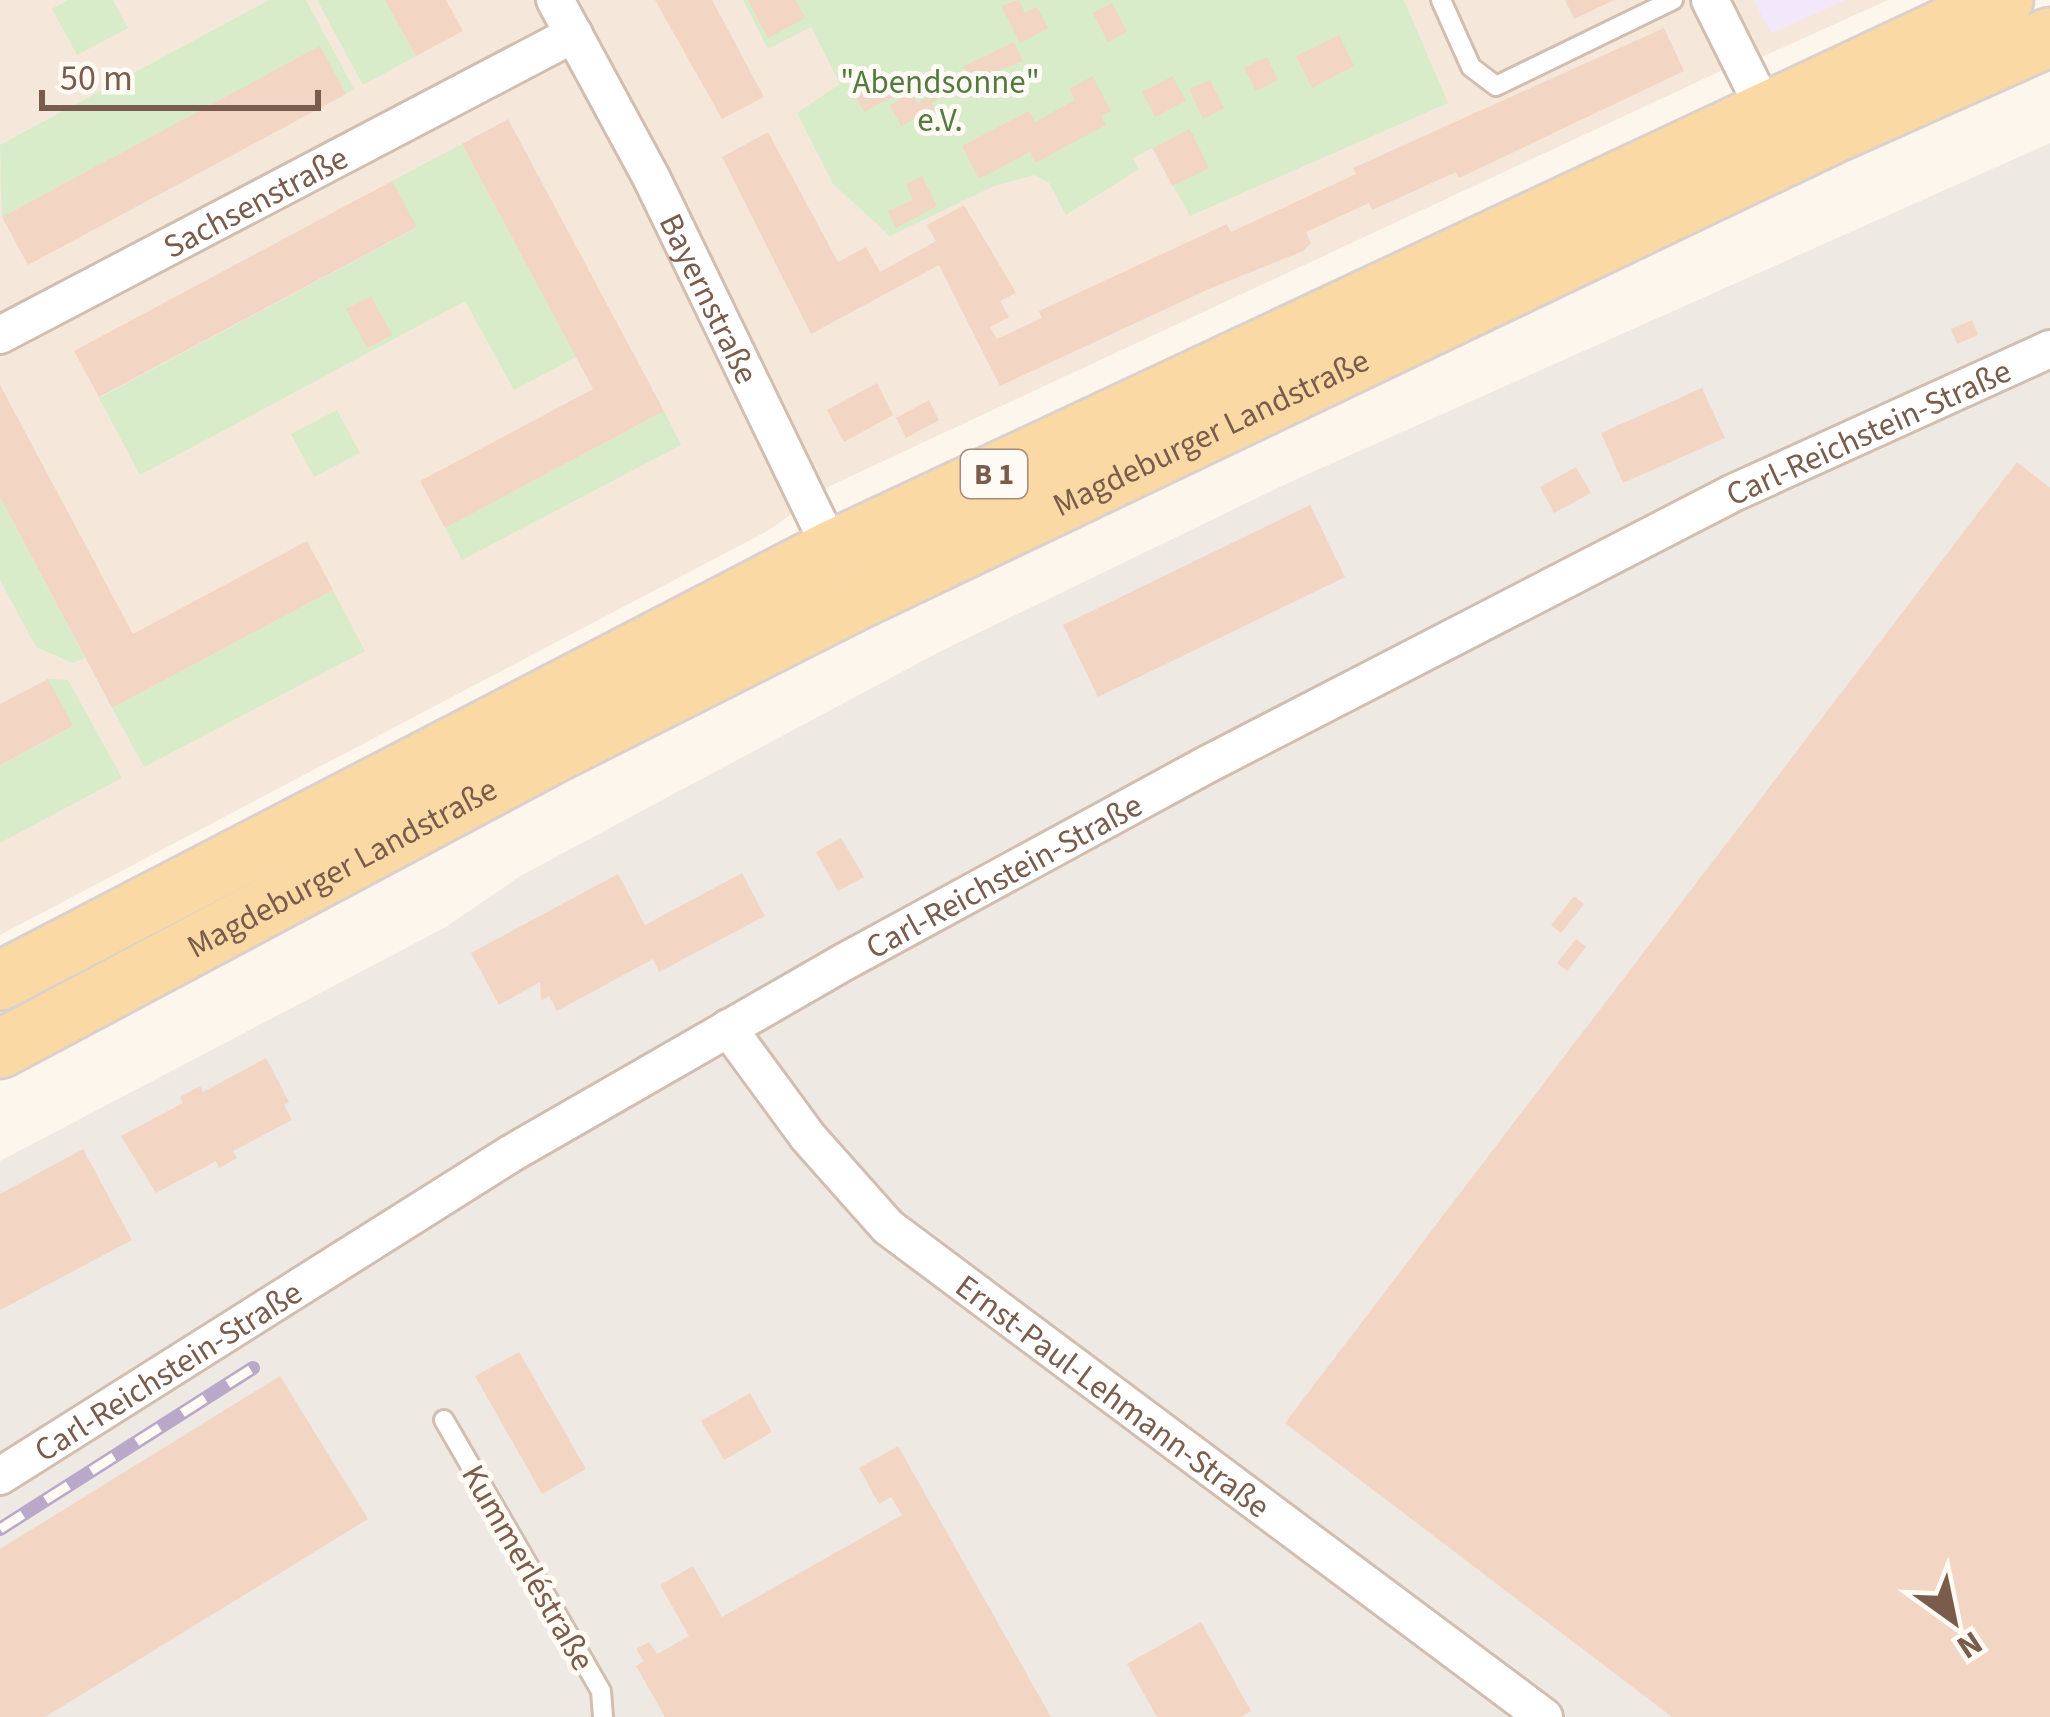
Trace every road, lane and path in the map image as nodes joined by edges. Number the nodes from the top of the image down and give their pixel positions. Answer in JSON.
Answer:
{"nodes":[{"id":1,"x":556,"y":0,"type":"edge"},
{"id":2,"x":1441,"y":0,"type":"edge"},
{"id":3,"x":1673,"y":0,"type":"edge"},
{"id":4,"x":1710,"y":0,"type":"edge"},
{"id":5,"x":2005,"y":0,"type":"edge"},
{"id":6,"x":574,"y":34,"type":"junction"},
{"id":7,"x":2050,"y":37,"type":"edge"},
{"id":8,"x":1765,"y":110,"type":"junction"},
{"id":9,"x":0,"y":335,"type":"edge"},
{"id":10,"x":2050,"y":350,"type":"edge"},
{"id":11,"x":831,"y":550,"type":"junction"},
{"id":12,"x":858,"y":600,"type":"junction"},
{"id":13,"x":0,"y":981,"type":"edge"},
{"id":14,"x":728,"y":1028,"type":"junction"},
{"id":15,"x":0,"y":1049,"type":"edge"},
{"id":16,"x":444,"y":1420,"type":"dead end"},
{"id":17,"x":0,"y":1476,"type":"edge"},
{"id":18,"x":603,"y":1717,"type":"edge"},
{"id":19,"x":1544,"y":1717,"type":"edge"}],
"edges":[{"from":1,"to":6,"type":"street","name":"Bayernstraße"},
{"from":2,"to":3,"type":"lane"},
{"from":4,"to":8,"type":"street"},
{"from":5,"to":8,"type":"main road","name":"Magdeburger Landstraße","number":"B 1"},
{"from":6,"to":9,"type":"street","name":"Sachsenstraße"},
{"from":6,"to":11,"type":"street","name":"Bayernstraße"},
{"from":7,"to":12,"type":"main road","name":"Magdeburger Landstraße","number":"B 1"},
{"from":8,"to":11,"type":"main road","name":"Magdeburger Landstraße","number":"B 1"},
{"from":10,"to":14,"type":"street","name":"Carl-Reichstein-Straße"},
{"from":11,"to":12,"type":"street","name":"Bayernstraße"},
{"from":11,"to":13,"type":"main road","name":"Magdeburger Landstraße","number":"B 1"},
{"from":12,"to":15,"type":"main road","name":"Magdeburger Landstraße","number":"B 1"},
{"from":14,"to":17,"type":"street","name":"Carl-Reichstein-Straße"},
{"from":14,"to":19,"type":"street","name":"Ernst-Paul-Lehmann-Straße"},
{"from":16,"to":18,"type":"lane","name":"Kummerléstraße"}]}
